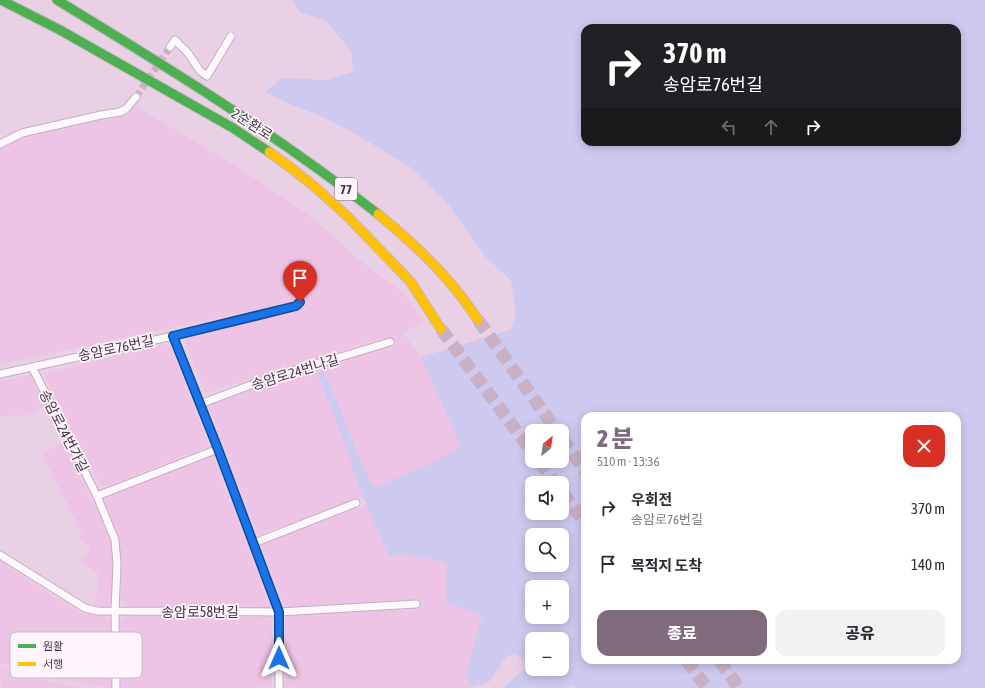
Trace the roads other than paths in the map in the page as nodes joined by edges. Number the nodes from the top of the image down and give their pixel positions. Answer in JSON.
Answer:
{"nodes":[{"id":1,"x":1,"y":0,"type":"edge"},
{"id":2,"x":57,"y":0,"type":"edge"},
{"id":3,"x":231,"y":36,"type":"dead end"},
{"id":4,"x":170,"y":47,"type":"dead end"},
{"id":5,"x":136,"y":98,"type":"tunnel mouth"},
{"id":6,"x":0,"y":144,"type":"edge"},
{"id":7,"x":300,"y":302,"type":"dead end"},
{"id":8,"x":478,"y":320,"type":"tunnel mouth"},
{"id":9,"x":441,"y":329,"type":"tunnel mouth"},
{"id":10,"x":173,"y":336,"type":"junction"},
{"id":11,"x":390,"y":342,"type":"dead end"},
{"id":12,"x":32,"y":367,"type":"junction"},
{"id":13,"x":0,"y":374,"type":"edge"},
{"id":14,"x":200,"y":404,"type":"junction"},
{"id":15,"x":218,"y":449,"type":"junction"},
{"id":16,"x":97,"y":496,"type":"junction"},
{"id":17,"x":356,"y":503,"type":"dead end"},
{"id":18,"x":254,"y":543,"type":"junction"},
{"id":19,"x":0,"y":555,"type":"edge"},
{"id":20,"x":416,"y":604,"type":"dead end"},
{"id":21,"x":115,"y":611,"type":"junction"},
{"id":22,"x":279,"y":612,"type":"junction"},
{"id":23,"x":115,"y":632,"type":"edge"},
{"id":24,"x":116,"y":678,"type":"edge"},
{"id":25,"x":116,"y":688,"type":"edge"},
{"id":26,"x":279,"y":688,"type":"edge"}],
"edges":[{"from":1,"to":9,"type":"highway","name":"2순환로","number":"77"},
{"from":2,"to":8,"type":"highway","name":"2순환로","number":"77"},
{"from":3,"to":4,"type":"street"},
{"from":5,"to":6,"type":"street"},
{"from":7,"to":10,"type":"street","name":"송암로76번길"},
{"from":10,"to":12,"type":"street","name":"송암로76번길"},
{"from":10,"to":14,"type":"street"},
{"from":11,"to":14,"type":"street","name":"송암로24번나길"},
{"from":12,"to":13,"type":"street","name":"송암로76번길"},
{"from":12,"to":16,"type":"street","name":"송암로24번가길"},
{"from":14,"to":15,"type":"street"},
{"from":15,"to":16,"type":"street"},
{"from":15,"to":18,"type":"street"},
{"from":16,"to":21,"type":"street","name":"송암로24번가길"},
{"from":17,"to":18,"type":"street"},
{"from":18,"to":22,"type":"street"},
{"from":19,"to":21,"type":"street","name":"송암로58번길"},
{"from":20,"to":22,"type":"street","name":"송암로58번길"},
{"from":21,"to":22,"type":"street","name":"송암로58번길"},
{"from":21,"to":23,"type":"street","name":"송암로24번가길"},
{"from":22,"to":26,"type":"street"},
{"from":24,"to":25,"type":"street","name":"송암로24번가길"}]}
